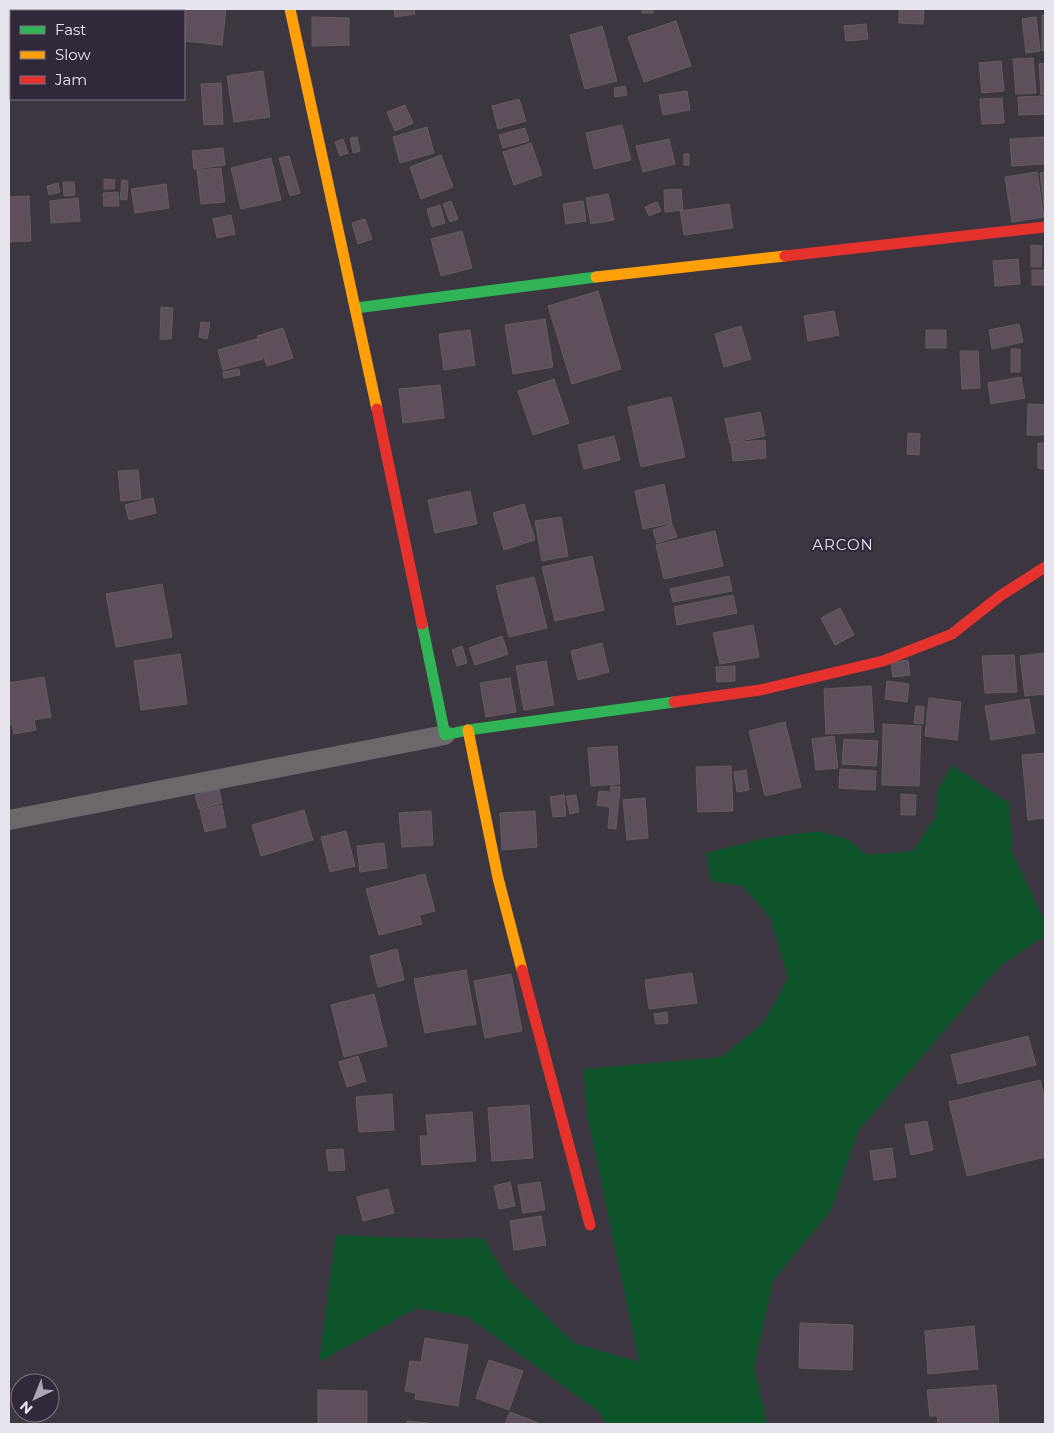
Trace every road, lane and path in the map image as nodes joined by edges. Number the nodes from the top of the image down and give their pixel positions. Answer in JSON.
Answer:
{"nodes":[{"id":1,"x":290,"y":9,"type":"edge"},
{"id":2,"x":1045,"y":227,"type":"edge"},
{"id":3,"x":356,"y":308,"type":"junction"},
{"id":4,"x":1045,"y":567,"type":"edge"},
{"id":5,"x":468,"y":730,"type":"junction"},
{"id":6,"x":445,"y":735,"type":"junction"},
{"id":7,"x":9,"y":820,"type":"edge"},
{"id":8,"x":590,"y":1225,"type":"dead end"}],
"edges":[{"from":1,"to":3,"type":"street"},
{"from":2,"to":3,"type":"street"},
{"from":3,"to":6,"type":"street"},
{"from":4,"to":5,"type":"street"},
{"from":5,"to":6,"type":"street"},
{"from":5,"to":8,"type":"street"},
{"from":6,"to":7,"type":"street"}]}
